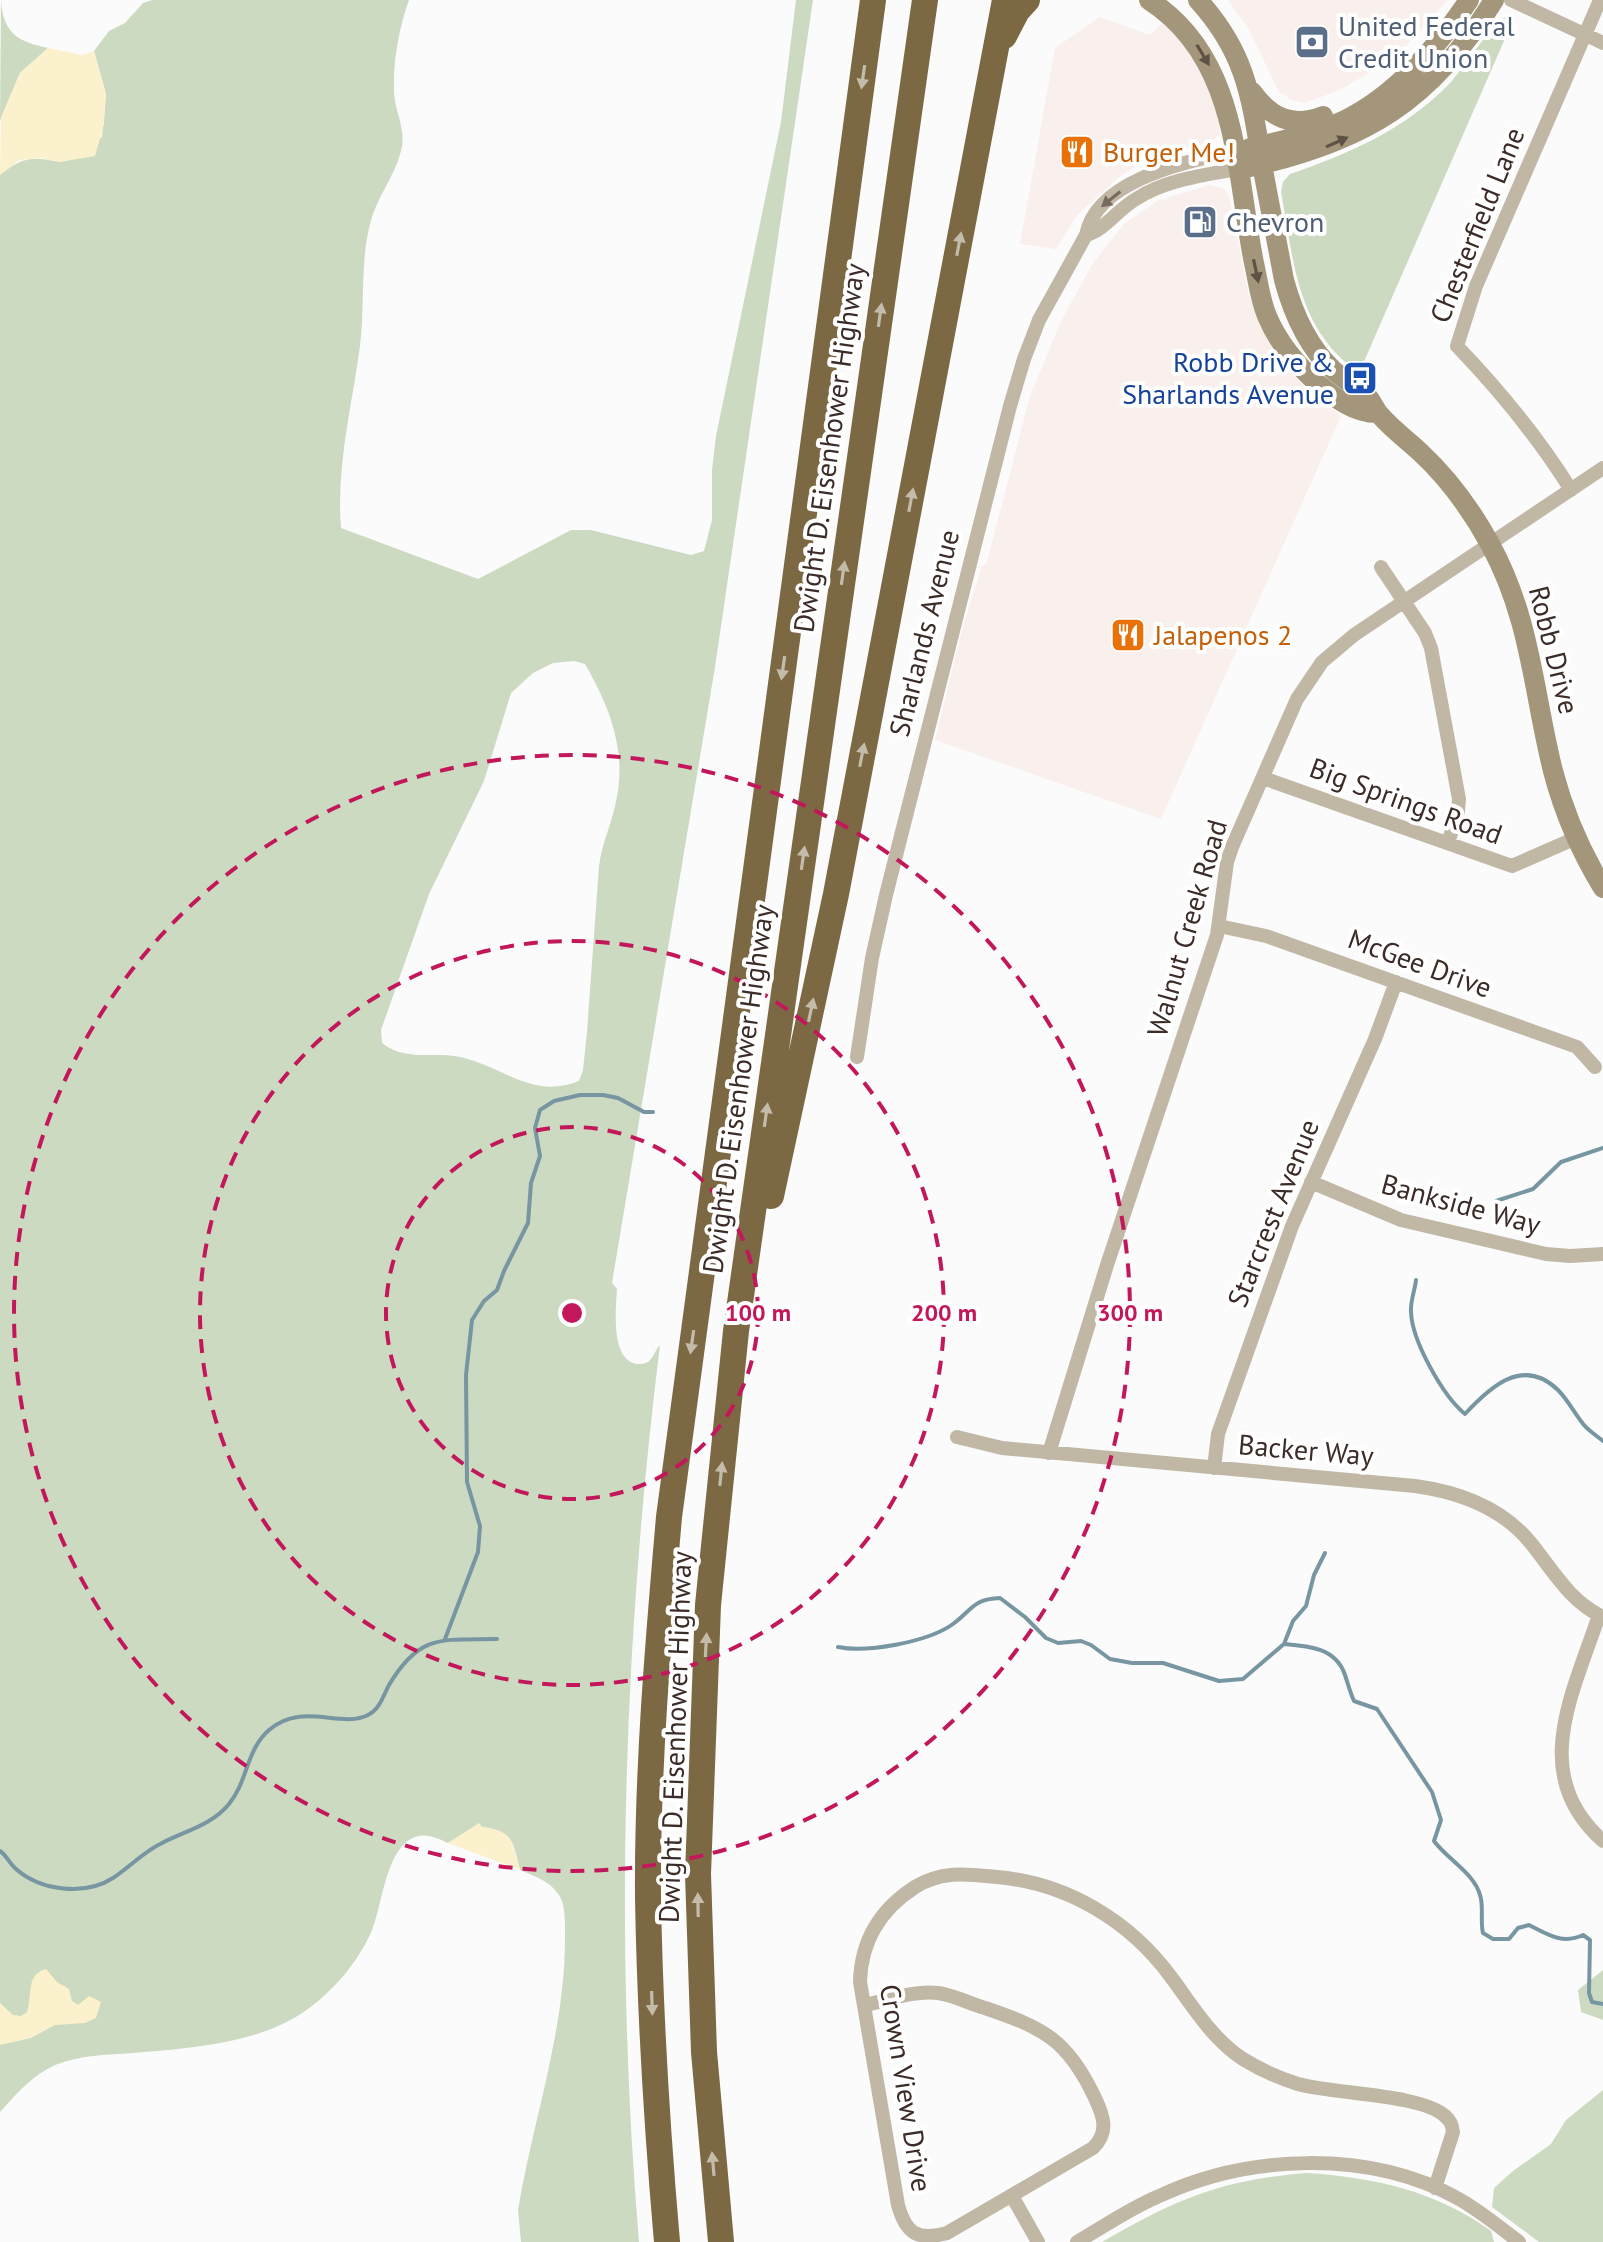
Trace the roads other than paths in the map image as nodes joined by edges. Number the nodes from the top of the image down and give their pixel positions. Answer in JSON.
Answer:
{"nodes":[{"id":1,"x":873,"y":0,"type":"edge"},
{"id":2,"x":925,"y":0,"type":"edge"},
{"id":3,"x":1005,"y":0,"type":"edge"},
{"id":4,"x":1027,"y":0,"type":"edge"},
{"id":5,"x":1149,"y":0,"type":"edge"},
{"id":6,"x":1198,"y":0,"type":"edge"},
{"id":7,"x":1469,"y":0,"type":"edge"},
{"id":8,"x":1494,"y":0,"type":"edge"},
{"id":9,"x":1511,"y":0,"type":"edge"},
{"id":10,"x":1600,"y":0,"type":"edge"},
{"id":11,"x":1585,"y":35,"type":"junction"},
{"id":12,"x":1603,"y":43,"type":"edge"},
{"id":13,"x":991,"y":73,"type":"junction"},
{"id":14,"x":1399,"y":81,"type":"junction"},
{"id":15,"x":1250,"y":89,"type":"junction"},
{"id":16,"x":1261,"y":155,"type":"junction"},
{"id":17,"x":1236,"y":160,"type":"junction"},
{"id":18,"x":1377,"y":413,"type":"junction"},
{"id":19,"x":1603,"y":468,"type":"edge"},
{"id":20,"x":1571,"y":490,"type":"junction"},
{"id":21,"x":1490,"y":544,"type":"junction"},
{"id":22,"x":1381,"y":567,"type":"dead end"},
{"id":23,"x":1404,"y":601,"type":"junction"},
{"id":24,"x":1263,"y":778,"type":"junction"},
{"id":25,"x":1576,"y":838,"type":"junction"},
{"id":26,"x":1448,"y":843,"type":"junction"},
{"id":27,"x":1603,"y":888,"type":"edge"},
{"id":28,"x":1219,"y":926,"type":"junction"},
{"id":29,"x":1396,"y":982,"type":"junction"},
{"id":30,"x":857,"y":1057,"type":"dead end"},
{"id":31,"x":1595,"y":1067,"type":"dead end"},
{"id":32,"x":1311,"y":1182,"type":"junction"},
{"id":33,"x":1603,"y":1254,"type":"edge"},
{"id":34,"x":736,"y":1331,"type":"junction"},
{"id":35,"x":957,"y":1437,"type":"dead end"},
{"id":36,"x":1049,"y":1453,"type":"junction"},
{"id":37,"x":1214,"y":1468,"type":"junction"},
{"id":38,"x":1601,"y":1616,"type":"edge"},
{"id":39,"x":1603,"y":1841,"type":"edge"},
{"id":40,"x":865,"y":2005,"type":"junction"},
{"id":41,"x":1435,"y":2188,"type":"junction"},
{"id":42,"x":1012,"y":2196,"type":"junction"},
{"id":43,"x":667,"y":2242,"type":"edge"},
{"id":44,"x":721,"y":2242,"type":"edge"},
{"id":45,"x":1038,"y":2242,"type":"edge"},
{"id":46,"x":1077,"y":2242,"type":"edge"},
{"id":47,"x":1519,"y":2242,"type":"edge"}],
"edges":[{"from":1,"to":43,"type":"highway","name":"Dwight D. Eisenhower Highway","one_way":true},
{"from":34,"to":2,"type":"highway","name":"Dwight D. Eisenhower Highway","one_way":true},
{"from":3,"to":13,"type":"highway"},
{"from":4,"to":13,"type":"highway"},
{"from":5,"to":17,"type":"main road","name":"Robb Drive","one_way":true},
{"from":6,"to":15,"type":"main road","name":"Robb Drive"},
{"from":7,"to":14,"type":"main road","name":"Sharlands Avenue"},
{"from":16,"to":8,"type":"main road","name":"Sharlands Avenue","one_way":true},
{"from":9,"to":11,"type":"street"},
{"from":10,"to":11,"type":"street","name":"Chesterfield Lane"},
{"from":11,"to":12,"type":"street"},
{"from":11,"to":20,"type":"street","name":"Chesterfield Lane"},
{"from":34,"to":13,"type":"highway","one_way":true},
{"from":14,"to":15,"type":"main road"},
{"from":14,"to":16,"type":"main road","name":"Sharlands Avenue"},
{"from":15,"to":16,"type":"main road","name":"Robb Drive"},
{"from":16,"to":17,"type":"main road","name":"Sharlands Avenue"},
{"from":16,"to":18,"type":"main road","name":"Robb Drive"},
{"from":17,"to":18,"type":"main road","name":"Robb Drive","one_way":true},
{"from":17,"to":30,"type":"street","name":"Sharlands Avenue"},
{"from":18,"to":21,"type":"main road","name":"Robb Drive"},
{"from":19,"to":20,"type":"street","name":"Walnut Creek Road"},
{"from":20,"to":21,"type":"street","name":"Walnut Creek Road"},
{"from":21,"to":23,"type":"street","name":"Walnut Creek Road"},
{"from":21,"to":25,"type":"main road","name":"Robb Drive"},
{"from":22,"to":23,"type":"street"},
{"from":23,"to":24,"type":"street","name":"Walnut Creek Road"},
{"from":23,"to":26,"type":"street"},
{"from":24,"to":26,"type":"street","name":"Big Springs Road"},
{"from":24,"to":28,"type":"street","name":"Walnut Creek Road"},
{"from":25,"to":26,"type":"street","name":"Big Springs Road"},
{"from":25,"to":27,"type":"main road","name":"Robb Drive"},
{"from":28,"to":29,"type":"street","name":"McGee Drive"},
{"from":28,"to":36,"type":"street","name":"Walnut Creek Road"},
{"from":29,"to":31,"type":"street","name":"McGee Drive"},
{"from":29,"to":32,"type":"street","name":"Starcrest Avenue"},
{"from":32,"to":33,"type":"street","name":"Bankside Way"},
{"from":32,"to":37,"type":"street","name":"Starcrest Avenue"},
{"from":44,"to":34,"type":"highway","name":"Dwight D. Eisenhower Highway","one_way":true},
{"from":35,"to":36,"type":"street","name":"Backer Way"},
{"from":36,"to":37,"type":"street","name":"Backer Way"},
{"from":37,"to":38,"type":"street","name":"Backer Way"},
{"from":38,"to":39,"type":"street"},
{"from":40,"to":41,"type":"street","name":"Crown View Drive"},
{"from":40,"to":42,"type":"street","name":"Crown View Drive"},
{"from":40,"to":42,"type":"street"},
{"from":41,"to":46,"type":"street"},
{"from":41,"to":47,"type":"street"},
{"from":42,"to":45,"type":"street"}]}
